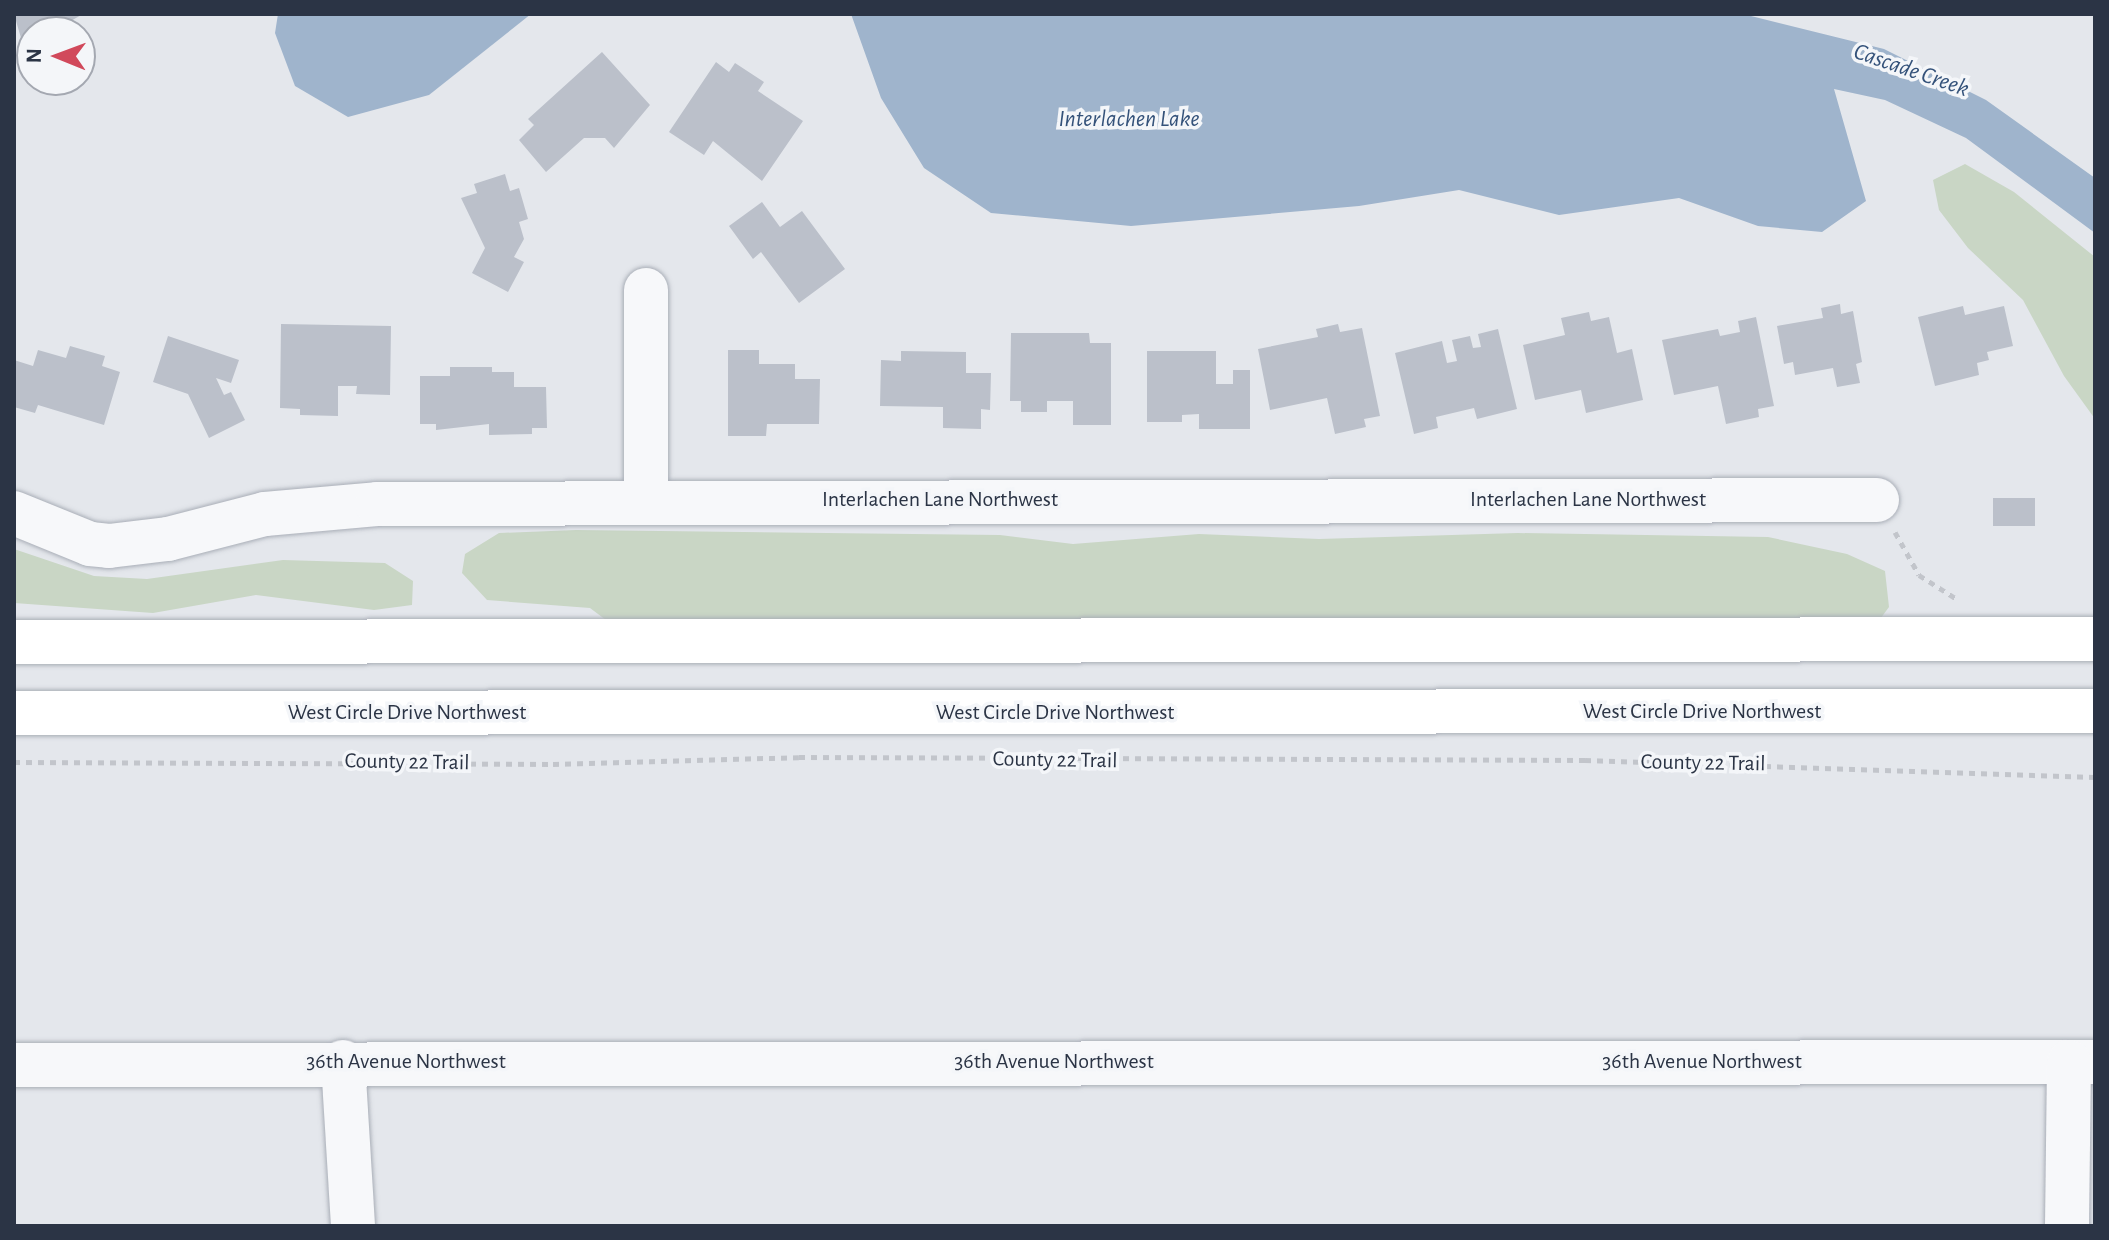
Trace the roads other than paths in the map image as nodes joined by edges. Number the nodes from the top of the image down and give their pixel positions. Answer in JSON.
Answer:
{"nodes":[{"id":1,"x":646,"y":290,"type":"dead end"},
{"id":2,"x":1877,"y":500,"type":"road end"},
{"id":3,"x":646,"y":501,"type":"junction"},
{"id":4,"x":14,"y":513,"type":"edge"},
{"id":5,"x":2095,"y":639,"type":"edge"},
{"id":6,"x":14,"y":642,"type":"edge"},
{"id":7,"x":2095,"y":711,"type":"edge"},
{"id":8,"x":14,"y":713,"type":"edge"},
{"id":9,"x":343,"y":1062,"type":"junction"},
{"id":10,"x":2082,"y":1062,"type":"edge"},
{"id":11,"x":14,"y":1065,"type":"edge"},
{"id":12,"x":353,"y":1226,"type":"edge"},
{"id":13,"x":2067,"y":1226,"type":"edge"}],
"edges":[{"from":1,"to":3,"type":"street"},
{"from":2,"to":3,"type":"street","name":"Interlachen Lane Northwest"},
{"from":3,"to":4,"type":"street","name":"Interlachen Lane Northwest"},
{"from":5,"to":6,"type":"main road"},
{"from":7,"to":8,"type":"main road","name":"West Circle Drive Northwest"},
{"from":9,"to":10,"type":"street","name":"36th Avenue Northwest"},
{"from":9,"to":11,"type":"street","name":"36th Avenue Northwest"},
{"from":9,"to":12,"type":"street"},
{"from":10,"to":13,"type":"street"}]}
